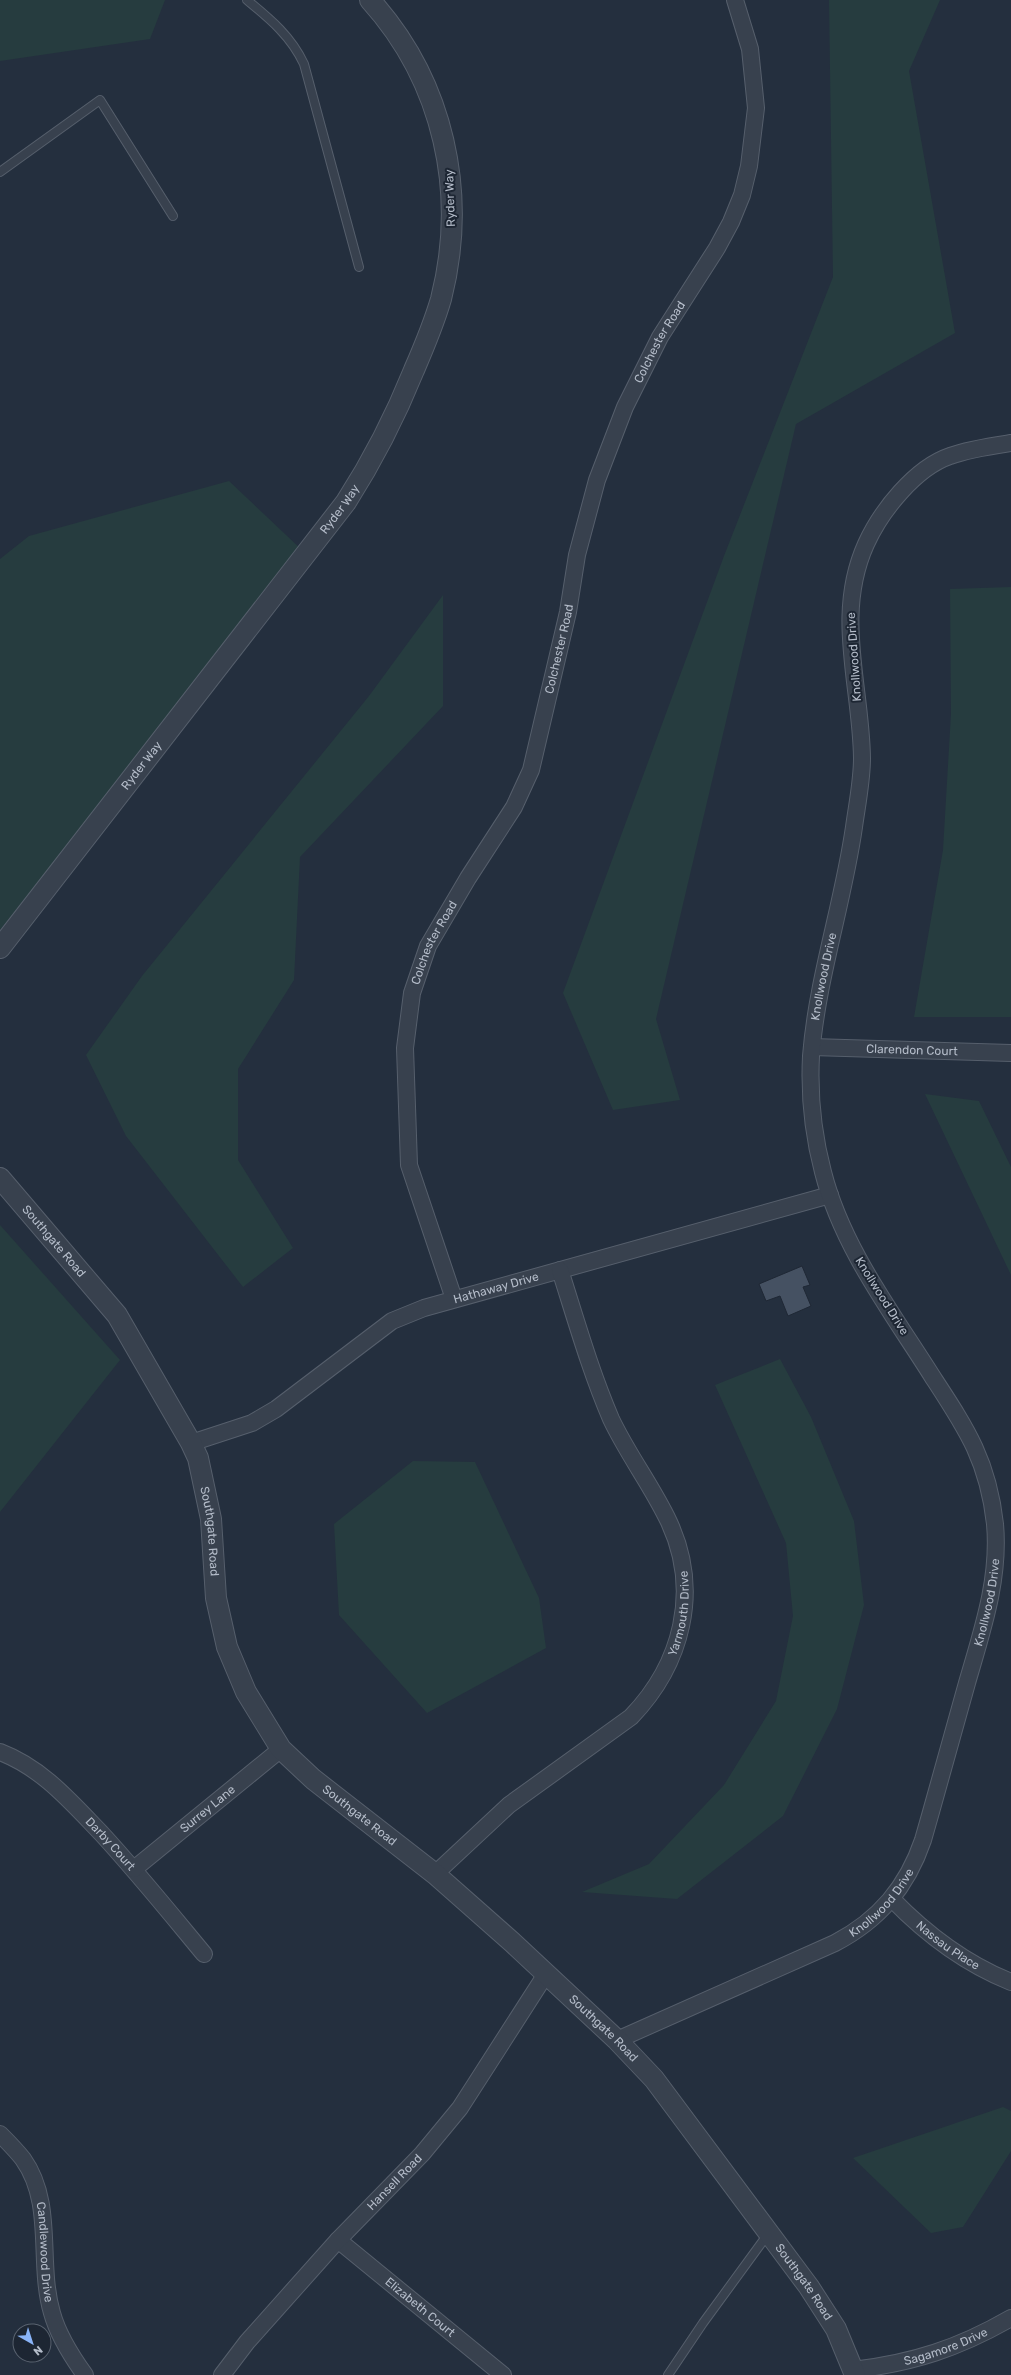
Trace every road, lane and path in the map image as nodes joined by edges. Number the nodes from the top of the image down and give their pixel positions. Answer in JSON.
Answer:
{"nodes":[{"id":1,"x":247,"y":0,"type":"edge"},
{"id":2,"x":370,"y":0,"type":"edge"},
{"id":3,"x":735,"y":0,"type":"edge"},
{"id":4,"x":0,"y":172,"type":"edge"},
{"id":5,"x":174,"y":216,"type":"dead end"},
{"id":6,"x":359,"y":267,"type":"dead end"},
{"id":7,"x":1011,"y":443,"type":"edge"},
{"id":8,"x":0,"y":948,"type":"edge"},
{"id":9,"x":812,"y":1048,"type":"junction"},
{"id":10,"x":1011,"y":1053,"type":"edge"},
{"id":11,"x":0,"y":1178,"type":"edge"},
{"id":12,"x":830,"y":1195,"type":"junction"},
{"id":13,"x":560,"y":1270,"type":"junction"},
{"id":14,"x":454,"y":1299,"type":"junction"},
{"id":15,"x":191,"y":1443,"type":"junction"},
{"id":16,"x":281,"y":1749,"type":"junction"},
{"id":17,"x":0,"y":1752,"type":"edge"},
{"id":18,"x":134,"y":1869,"type":"junction"},
{"id":19,"x":435,"y":1874,"type":"junction"},
{"id":20,"x":892,"y":1899,"type":"junction"},
{"id":21,"x":204,"y":1954,"type":"dead end"},
{"id":22,"x":546,"y":1974,"type":"junction"},
{"id":23,"x":1011,"y":1982,"type":"edge"},
{"id":24,"x":617,"y":2040,"type":"junction"},
{"id":25,"x":0,"y":2134,"type":"edge"},
{"id":26,"x":769,"y":2233,"type":"junction"},
{"id":27,"x":338,"y":2240,"type":"junction"},
{"id":28,"x":1011,"y":2318,"type":"edge"},
{"id":29,"x":854,"y":2373,"type":"edge"},
{"id":30,"x":86,"y":2375,"type":"edge"},
{"id":31,"x":222,"y":2375,"type":"edge"},
{"id":32,"x":503,"y":2375,"type":"edge"},
{"id":33,"x":668,"y":2375,"type":"edge"}],
"edges":[{"from":1,"to":6,"type":"lane"},
{"from":2,"to":8,"type":"street","name":"Ryder Way"},
{"from":3,"to":14,"type":"street","name":"Colchester Road"},
{"from":4,"to":5,"type":"lane"},
{"from":7,"to":9,"type":"street","name":"Knollwood Drive"},
{"from":9,"to":10,"type":"street","name":"Clarendon Court"},
{"from":9,"to":12,"type":"street","name":"Knollwood Drive"},
{"from":11,"to":15,"type":"street","name":"Southgate Road"},
{"from":12,"to":13,"type":"street","name":"Hathaway Drive"},
{"from":12,"to":20,"type":"street","name":"Knollwood Drive"},
{"from":13,"to":14,"type":"street","name":"Hathaway Drive"},
{"from":13,"to":19,"type":"street","name":"Yarmouth Drive"},
{"from":14,"to":15,"type":"street","name":"Hathaway Drive"},
{"from":15,"to":16,"type":"street","name":"Southgate Road"},
{"from":16,"to":18,"type":"street","name":"Surrey Lane"},
{"from":16,"to":19,"type":"street","name":"Southgate Road"},
{"from":17,"to":18,"type":"street","name":"Darby Court"},
{"from":18,"to":21,"type":"street","name":"Darby Court"},
{"from":19,"to":22,"type":"street","name":"Southgate Road"},
{"from":20,"to":23,"type":"street","name":"Nassau Place"},
{"from":20,"to":24,"type":"street","name":"Knollwood Drive"},
{"from":22,"to":24,"type":"street","name":"Southgate Road"},
{"from":22,"to":27,"type":"street","name":"Hansell Road"},
{"from":24,"to":26,"type":"street","name":"Southgate Road"},
{"from":25,"to":30,"type":"street","name":"Candlewood Drive"},
{"from":26,"to":29,"type":"street","name":"Southgate Road"},
{"from":26,"to":33,"type":"lane"},
{"from":27,"to":31,"type":"street","name":"Hansell Road"},
{"from":27,"to":32,"type":"street","name":"Elizabeth Court"},
{"from":28,"to":29,"type":"street","name":"Sagamore Drive"}]}
